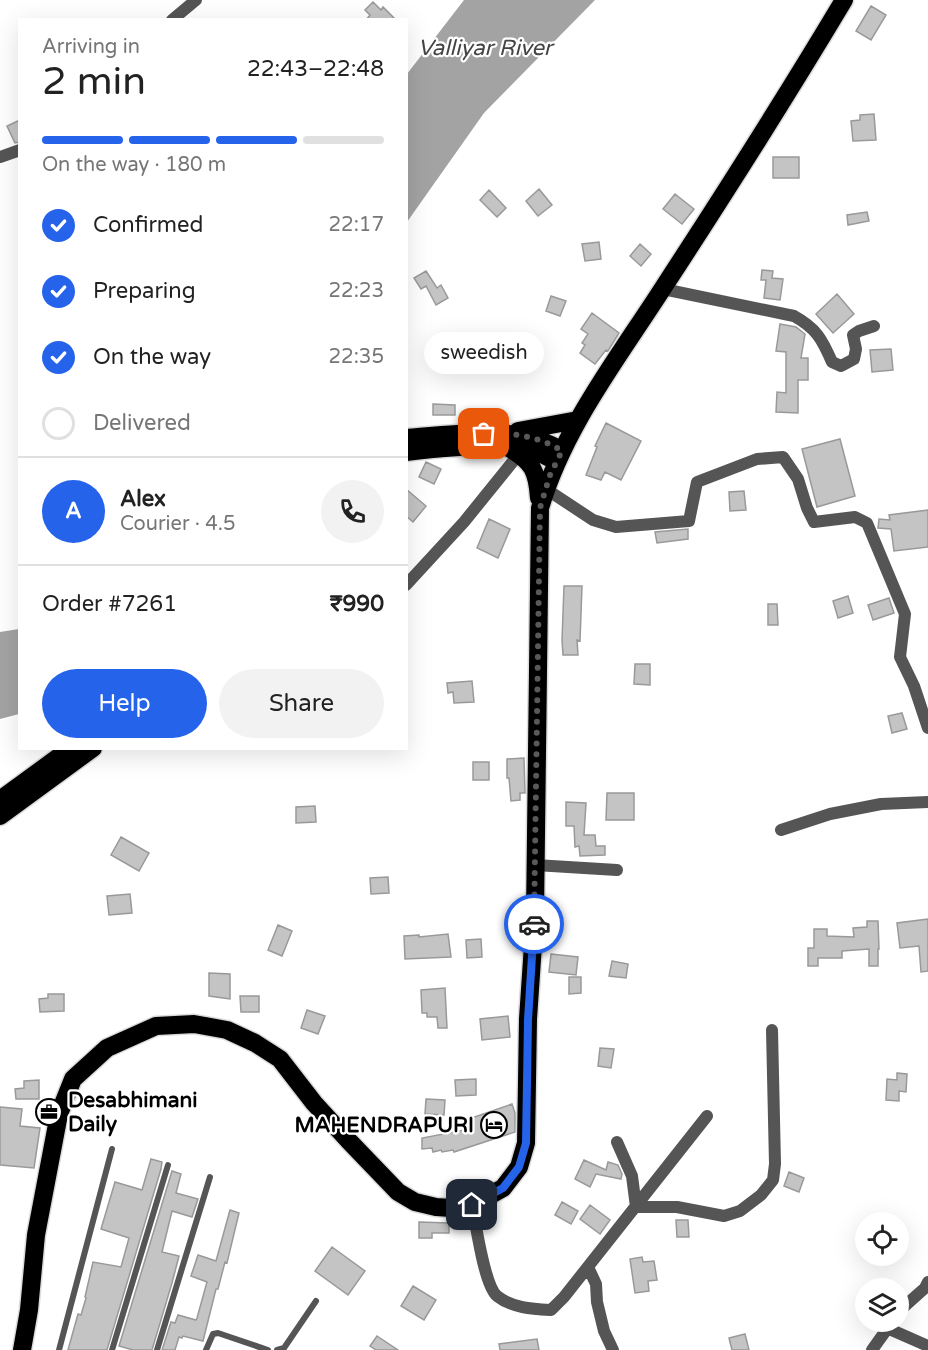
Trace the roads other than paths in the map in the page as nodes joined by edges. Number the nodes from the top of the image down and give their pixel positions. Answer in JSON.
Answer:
{"nodes":[{"id":1,"x":196,"y":0,"type":"edge"},
{"id":2,"x":844,"y":0,"type":"edge"},
{"id":3,"x":174,"y":18,"type":"edge"},
{"id":4,"x":18,"y":151,"type":"edge"},
{"id":5,"x":0,"y":157,"type":"edge"},
{"id":6,"x":663,"y":289,"type":"junction"},
{"id":7,"x":874,"y":326,"type":"dead end"},
{"id":8,"x":578,"y":420,"type":"junction"},
{"id":9,"x":408,"y":438,"type":"edge"},
{"id":10,"x":510,"y":445,"type":"junction"},
{"id":11,"x":408,"y":452,"type":"edge"},
{"id":12,"x":560,"y":456,"type":"junction"},
{"id":13,"x":546,"y":489,"type":"junction"},
{"id":14,"x":540,"y":508,"type":"junction"},
{"id":15,"x":408,"y":583,"type":"edge"},
{"id":16,"x":928,"y":728,"type":"edge"},
{"id":17,"x":67,"y":750,"type":"edge"},
{"id":18,"x":90,"y":750,"type":"edge"},
{"id":19,"x":0,"y":800,"type":"edge"},
{"id":20,"x":928,"y":802,"type":"edge"},
{"id":21,"x":0,"y":816,"type":"edge"},
{"id":22,"x":781,"y":830,"type":"dead end"},
{"id":23,"x":535,"y":865,"type":"junction"},
{"id":24,"x":617,"y":870,"type":"dead end"},
{"id":25,"x":772,"y":1030,"type":"dead end"},
{"id":26,"x":708,"y":1116,"type":"dead end"},
{"id":27,"x":617,"y":1142,"type":"dead end"},
{"id":28,"x":112,"y":1149,"type":"dead end"},
{"id":29,"x":168,"y":1165,"type":"dead end"},
{"id":30,"x":210,"y":1177,"type":"dead end"},
{"id":31,"x":472,"y":1205,"type":"junction"},
{"id":32,"x":636,"y":1207,"type":"junction"},
{"id":33,"x":588,"y":1267,"type":"junction"},
{"id":34,"x":928,"y":1282,"type":"edge"},
{"id":35,"x":316,"y":1301,"type":"dead end"},
{"id":36,"x":909,"y":1302,"type":"edge"},
{"id":37,"x":884,"y":1332,"type":"edge"},
{"id":38,"x":902,"y":1332,"type":"edge"},
{"id":39,"x":928,"y":1346,"type":"edge"},
{"id":40,"x":22,"y":1350,"type":"edge"},
{"id":41,"x":59,"y":1350,"type":"edge"},
{"id":42,"x":112,"y":1350,"type":"edge"},
{"id":43,"x":157,"y":1350,"type":"edge"},
{"id":44,"x":206,"y":1350,"type":"edge"},
{"id":45,"x":268,"y":1350,"type":"edge"},
{"id":46,"x":277,"y":1350,"type":"edge"},
{"id":47,"x":613,"y":1350,"type":"edge"},
{"id":48,"x":872,"y":1350,"type":"edge"}],
"edges":[{"from":1,"to":3,"type":"street"},
{"from":2,"to":6,"type":"highway"},
{"from":4,"to":5,"type":"street"},
{"from":6,"to":7,"type":"street"},
{"from":6,"to":8,"type":"highway"},
{"from":8,"to":10,"type":"highway"},
{"from":8,"to":12,"type":"highway"},
{"from":9,"to":10,"type":"highway"},
{"from":10,"to":11,"type":"highway"},
{"from":10,"to":12,"type":"highway"},
{"from":10,"to":14,"type":"highway"},
{"from":10,"to":15,"type":"street"},
{"from":12,"to":13,"type":"highway"},
{"from":13,"to":14,"type":"highway"},
{"from":13,"to":16,"type":"street"},
{"from":14,"to":23,"type":"highway"},
{"from":17,"to":19,"type":"highway"},
{"from":18,"to":21,"type":"highway"},
{"from":20,"to":22,"type":"street"},
{"from":23,"to":24,"type":"street"},
{"from":23,"to":31,"type":"highway"},
{"from":25,"to":32,"type":"street"},
{"from":26,"to":32,"type":"street"},
{"from":27,"to":32,"type":"street"},
{"from":28,"to":41,"type":"lane"},
{"from":29,"to":42,"type":"lane"},
{"from":30,"to":43,"type":"lane"},
{"from":31,"to":33,"type":"street"},
{"from":31,"to":40,"type":"highway"},
{"from":32,"to":33,"type":"street"},
{"from":33,"to":47,"type":"street"},
{"from":34,"to":36,"type":"street"},
{"from":35,"to":46,"type":"lane"},
{"from":37,"to":48,"type":"street"},
{"from":38,"to":39,"type":"street"},
{"from":44,"to":45,"type":"lane"}]}
